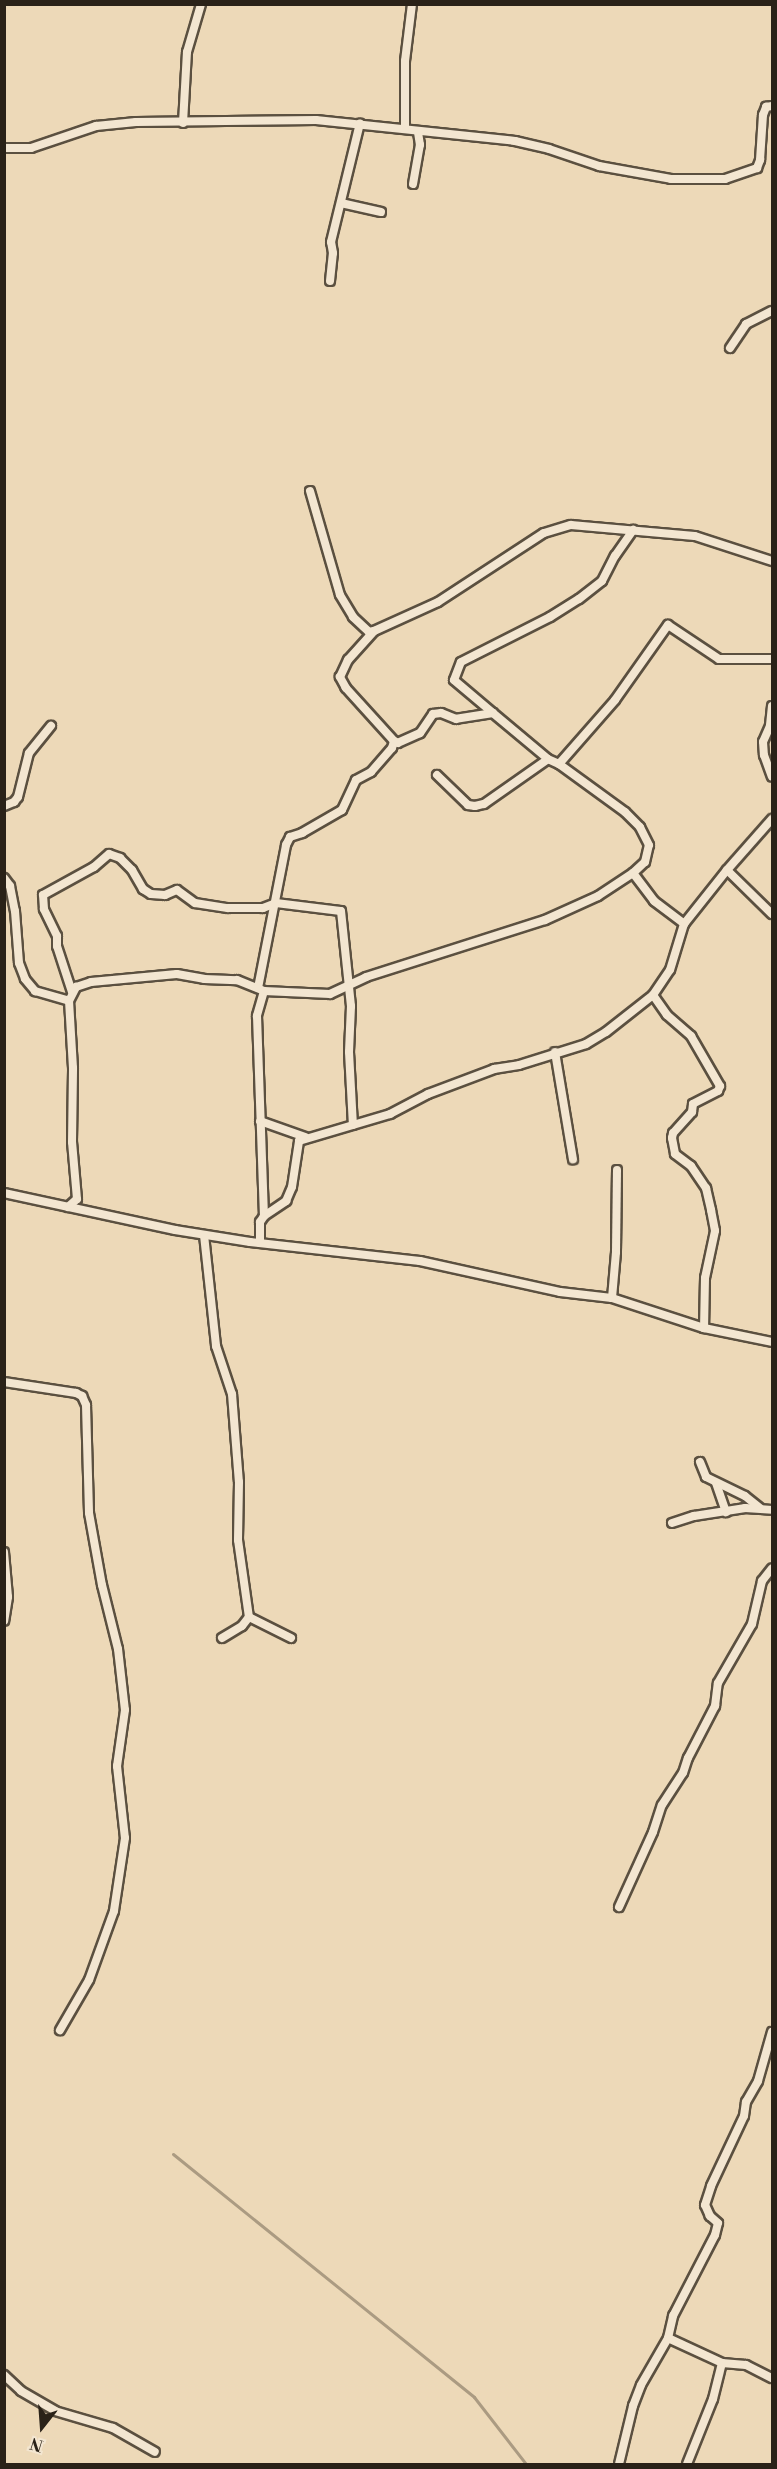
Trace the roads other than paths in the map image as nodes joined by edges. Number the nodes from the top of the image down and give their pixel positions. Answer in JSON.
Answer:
{"nodes":[{"id":1,"x":201,"y":4,"type":"edge"},
{"id":2,"x":412,"y":4,"type":"edge"},
{"id":3,"x":772,"y":106,"type":"edge"},
{"id":4,"x":183,"y":123,"type":"junction"},
{"id":5,"x":360,"y":123,"type":"junction"},
{"id":6,"x":405,"y":128,"type":"junction"},
{"id":7,"x":418,"y":132,"type":"junction"},
{"id":8,"x":4,"y":148,"type":"edge"},
{"id":9,"x":413,"y":184,"type":"dead end"},
{"id":10,"x":341,"y":202,"type":"junction"},
{"id":11,"x":381,"y":212,"type":"dead end"},
{"id":12,"x":330,"y":281,"type":"dead end"},
{"id":13,"x":772,"y":311,"type":"edge"},
{"id":14,"x":730,"y":348,"type":"dead end"},
{"id":15,"x":310,"y":491,"type":"dead end"},
{"id":16,"x":633,"y":530,"type":"junction"},
{"id":17,"x":772,"y":561,"type":"edge"},
{"id":18,"x":374,"y":630,"type":"junction"},
{"id":19,"x":772,"y":659,"type":"edge"},
{"id":20,"x":772,"y":706,"type":"edge"},
{"id":21,"x":493,"y":713,"type":"junction"},
{"id":22,"x":51,"y":726,"type":"dead end"},
{"id":23,"x":394,"y":741,"type":"junction"},
{"id":24,"x":548,"y":759,"type":"junction"},
{"id":25,"x":559,"y":764,"type":"junction"},
{"id":26,"x":437,"y":775,"type":"dead end"},
{"id":27,"x":772,"y":777,"type":"edge"},
{"id":28,"x":4,"y":806,"type":"edge"},
{"id":29,"x":772,"y":819,"type":"edge"},
{"id":30,"x":727,"y":870,"type":"junction"},
{"id":31,"x":633,"y":873,"type":"junction"},
{"id":32,"x":4,"y":878,"type":"edge"},
{"id":33,"x":276,"y":903,"type":"junction"},
{"id":34,"x":772,"y":914,"type":"edge"},
{"id":35,"x":684,"y":924,"type":"junction"},
{"id":36,"x":347,"y":985,"type":"junction"},
{"id":37,"x":261,"y":989,"type":"junction"},
{"id":38,"x":653,"y":995,"type":"junction"},
{"id":39,"x":71,"y":996,"type":"junction"},
{"id":40,"x":555,"y":1052,"type":"junction"},
{"id":41,"x":260,"y":1121,"type":"junction"},
{"id":42,"x":353,"y":1125,"type":"junction"},
{"id":43,"x":304,"y":1137,"type":"junction"},
{"id":44,"x":573,"y":1159,"type":"dead end"},
{"id":45,"x":617,"y":1170,"type":"dead end"},
{"id":46,"x":4,"y":1193,"type":"edge"},
{"id":47,"x":69,"y":1207,"type":"junction"},
{"id":48,"x":264,"y":1216,"type":"junction"},
{"id":49,"x":204,"y":1235,"type":"junction"},
{"id":50,"x":260,"y":1243,"type":"junction"},
{"id":51,"x":612,"y":1298,"type":"junction"},
{"id":52,"x":704,"y":1328,"type":"junction"},
{"id":53,"x":772,"y":1342,"type":"edge"},
{"id":54,"x":4,"y":1382,"type":"edge"},
{"id":55,"x":700,"y":1462,"type":"dead end"},
{"id":56,"x":716,"y":1483,"type":"junction"},
{"id":57,"x":761,"y":1508,"type":"junction"},
{"id":58,"x":772,"y":1510,"type":"edge"},
{"id":59,"x":726,"y":1512,"type":"junction"},
{"id":60,"x":672,"y":1523,"type":"dead end"},
{"id":61,"x":4,"y":1552,"type":"edge"},
{"id":62,"x":772,"y":1568,"type":"edge"},
{"id":63,"x":249,"y":1617,"type":"junction"},
{"id":64,"x":4,"y":1621,"type":"edge"},
{"id":65,"x":222,"y":1638,"type":"dead end"},
{"id":66,"x":291,"y":1638,"type":"dead end"},
{"id":67,"x":619,"y":1908,"type":"dead end"},
{"id":68,"x":60,"y":2030,"type":"dead end"},
{"id":69,"x":772,"y":2032,"type":"edge"},
{"id":70,"x":668,"y":2338,"type":"junction"},
{"id":71,"x":722,"y":2364,"type":"junction"},
{"id":72,"x":4,"y":2374,"type":"edge"},
{"id":73,"x":772,"y":2378,"type":"edge"},
{"id":74,"x":155,"y":2452,"type":"dead end"},
{"id":75,"x":619,"y":2464,"type":"edge"},
{"id":76,"x":687,"y":2464,"type":"edge"}],
"edges":[{"from":1,"to":4,"type":"street"},
{"from":2,"to":6,"type":"street"},
{"from":3,"to":7,"type":"street"},
{"from":4,"to":5,"type":"street"},
{"from":4,"to":8,"type":"street"},
{"from":5,"to":6,"type":"street"},
{"from":5,"to":10,"type":"street"},
{"from":6,"to":7,"type":"street"},
{"from":7,"to":9,"type":"street"},
{"from":10,"to":11,"type":"street"},
{"from":10,"to":12,"type":"street"},
{"from":13,"to":14,"type":"street"},
{"from":15,"to":18,"type":"street"},
{"from":16,"to":17,"type":"street"},
{"from":16,"to":18,"type":"street"},
{"from":16,"to":21,"type":"street"},
{"from":18,"to":23,"type":"street"},
{"from":19,"to":25,"type":"street"},
{"from":20,"to":27,"type":"street"},
{"from":21,"to":23,"type":"street"},
{"from":21,"to":24,"type":"street"},
{"from":22,"to":28,"type":"street"},
{"from":23,"to":33,"type":"street"},
{"from":24,"to":25,"type":"street"},
{"from":24,"to":26,"type":"street"},
{"from":25,"to":31,"type":"street"},
{"from":29,"to":30,"type":"street"},
{"from":30,"to":34,"type":"street"},
{"from":30,"to":35,"type":"street"},
{"from":31,"to":35,"type":"street"},
{"from":31,"to":36,"type":"street"},
{"from":32,"to":39,"type":"street"},
{"from":33,"to":36,"type":"street"},
{"from":33,"to":37,"type":"street"},
{"from":33,"to":39,"type":"street"},
{"from":35,"to":38,"type":"street"},
{"from":36,"to":37,"type":"street"},
{"from":36,"to":42,"type":"street"},
{"from":37,"to":39,"type":"street"},
{"from":37,"to":41,"type":"street"},
{"from":38,"to":40,"type":"street"},
{"from":38,"to":52,"type":"street"},
{"from":39,"to":47,"type":"street"},
{"from":40,"to":42,"type":"street"},
{"from":40,"to":44,"type":"street"},
{"from":41,"to":43,"type":"street"},
{"from":41,"to":48,"type":"street"},
{"from":42,"to":43,"type":"street"},
{"from":43,"to":48,"type":"street"},
{"from":45,"to":51,"type":"street"},
{"from":46,"to":47,"type":"street"},
{"from":47,"to":49,"type":"street"},
{"from":48,"to":50,"type":"street"},
{"from":49,"to":50,"type":"street"},
{"from":49,"to":63,"type":"street"},
{"from":50,"to":51,"type":"street"},
{"from":51,"to":52,"type":"street"},
{"from":52,"to":53,"type":"street"},
{"from":54,"to":68,"type":"street"},
{"from":55,"to":56,"type":"street"},
{"from":56,"to":57,"type":"street"},
{"from":56,"to":59,"type":"street"},
{"from":57,"to":58,"type":"street"},
{"from":57,"to":59,"type":"street"},
{"from":59,"to":60,"type":"street"},
{"from":61,"to":64,"type":"street"},
{"from":62,"to":67,"type":"street"},
{"from":63,"to":65,"type":"street"},
{"from":63,"to":66,"type":"street"},
{"from":69,"to":70,"type":"street"},
{"from":70,"to":71,"type":"street"},
{"from":70,"to":75,"type":"street"},
{"from":71,"to":73,"type":"street"},
{"from":71,"to":76,"type":"street"},
{"from":72,"to":74,"type":"street"}]}
